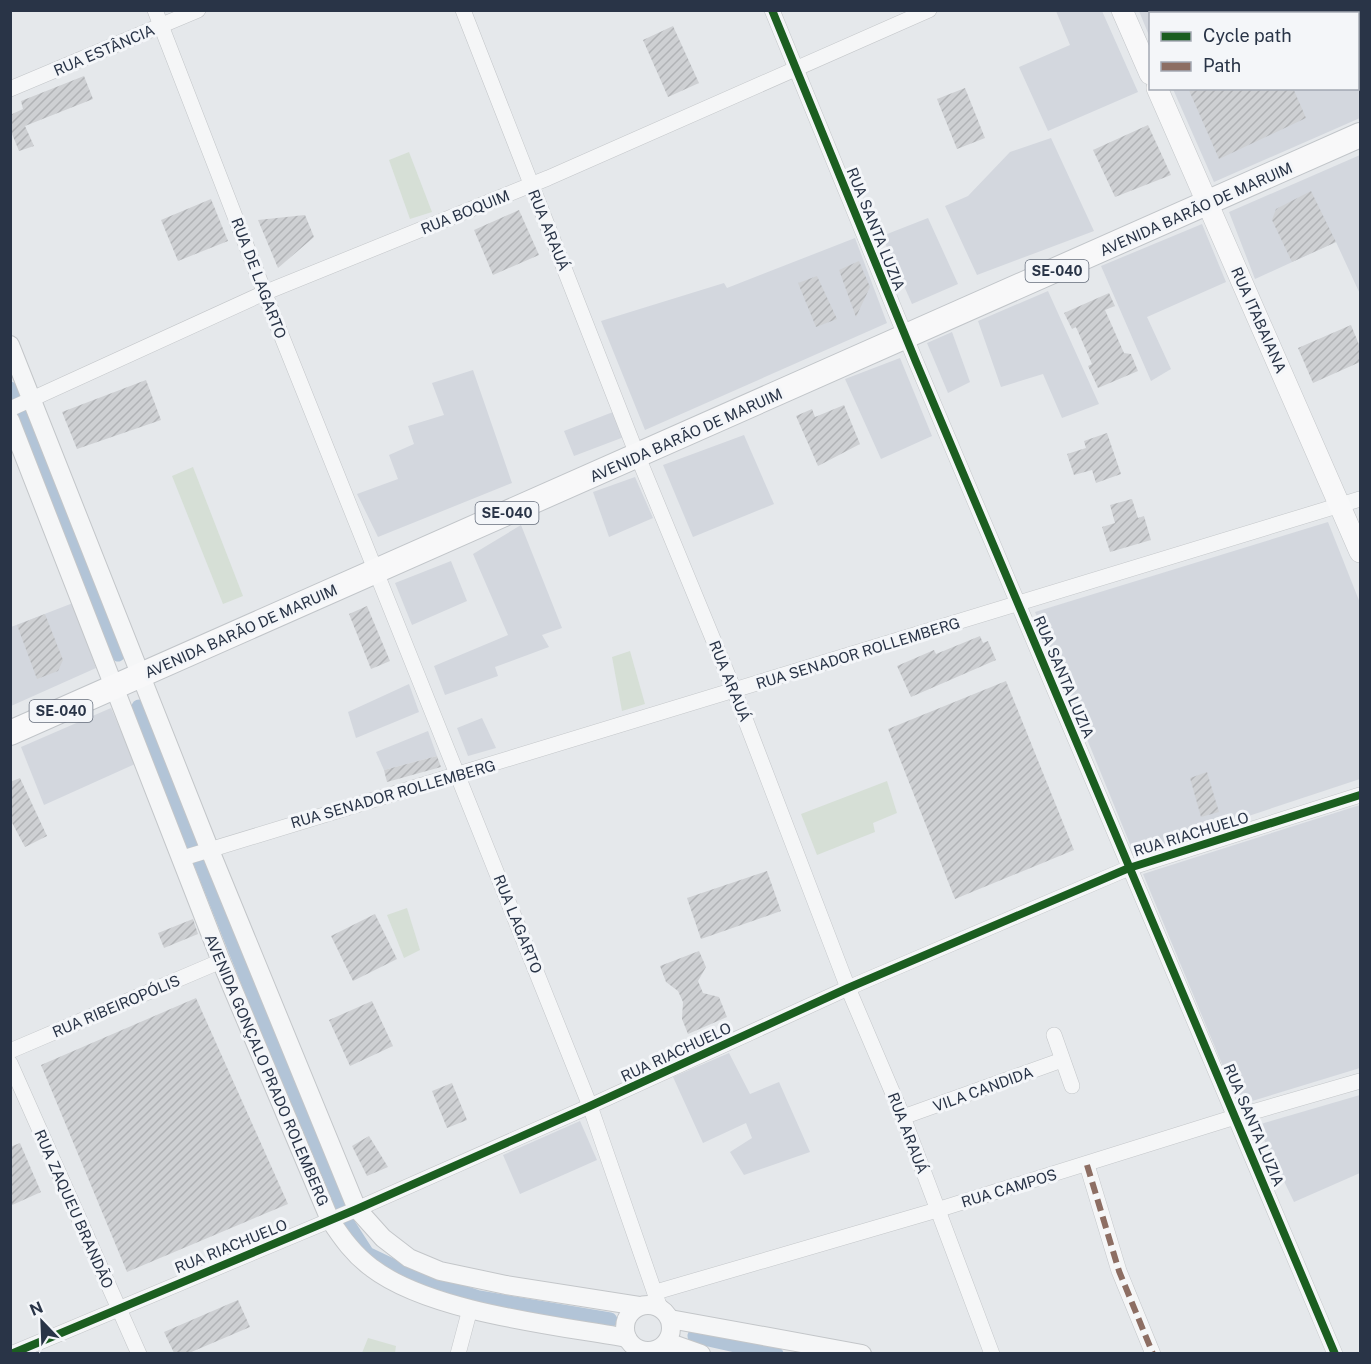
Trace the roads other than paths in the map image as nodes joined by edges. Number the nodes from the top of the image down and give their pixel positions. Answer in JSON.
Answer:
{"nodes":[{"id":1,"x":156,"y":10,"type":"edge"},
{"id":2,"x":198,"y":10,"type":"edge"},
{"id":3,"x":464,"y":10,"type":"edge"},
{"id":4,"x":772,"y":10,"type":"edge"},
{"id":5,"x":929,"y":10,"type":"edge"},
{"id":6,"x":1122,"y":10,"type":"edge"},
{"id":7,"x":161,"y":26,"type":"junction"},
{"id":8,"x":796,"y":70,"type":"junction"},
{"id":9,"x":1149,"y":72,"type":"edge"},
{"id":10,"x":10,"y":89,"type":"edge"},
{"id":11,"x":1158,"y":90,"type":"edge"},
{"id":12,"x":1360,"y":135,"type":"edge"},
{"id":13,"x":531,"y":185,"type":"junction"},
{"id":14,"x":1208,"y":204,"type":"junction"},
{"id":15,"x":264,"y":293,"type":"junction"},
{"id":16,"x":906,"y":337,"type":"junction"},
{"id":17,"x":10,"y":345,"type":"edge"},
{"id":18,"x":19,"y":407,"type":"edge"},
{"id":19,"x":638,"y":457,"type":"junction"},
{"id":20,"x":1351,"y":502,"type":"edge"},
{"id":21,"x":367,"y":544,"type":"joint"},
{"id":22,"x":1360,"y":552,"type":"edge"},
{"id":23,"x":377,"y":570,"type":"junction"},
{"id":24,"x":1019,"y":604,"type":"junction"},
{"id":25,"x":138,"y":671,"type":"junction"},
{"id":26,"x":111,"y":684,"type":"junction"},
{"id":27,"x":734,"y":690,"type":"junction"},
{"id":28,"x":10,"y":733,"type":"edge"},
{"id":29,"x":458,"y":775,"type":"junction"},
{"id":30,"x":1360,"y":795,"type":"edge"},
{"id":31,"x":196,"y":853,"type":"junction"},
{"id":32,"x":1129,"y":868,"type":"junction"},
{"id":33,"x":221,"y":961,"type":"junction"},
{"id":34,"x":848,"y":988,"type":"junction"},
{"id":35,"x":1054,"y":1035,"type":"dead end"},
{"id":36,"x":10,"y":1052,"type":"edge"},
{"id":37,"x":1062,"y":1060,"type":"junction"},
{"id":38,"x":10,"y":1063,"type":"edge"},
{"id":39,"x":1360,"y":1081,"type":"edge"},
{"id":40,"x":1072,"y":1086,"type":"dead end"},
{"id":41,"x":590,"y":1106,"type":"junction"},
{"id":42,"x":903,"y":1117,"type":"junction"},
{"id":43,"x":1235,"y":1117,"type":"junction"},
{"id":44,"x":1086,"y":1165,"type":"junction"},
{"id":45,"x":937,"y":1210,"type":"junction"},
{"id":46,"x":343,"y":1215,"type":"junction"},
{"id":47,"x":639,"y":1306,"type":"junction"},
{"id":48,"x":662,"y":1306,"type":"junction"},
{"id":49,"x":118,"y":1308,"type":"junction"},
{"id":50,"x":470,"y":1310,"type":"junction"},
{"id":51,"x":667,"y":1342,"type":"junction"},
{"id":52,"x":628,"y":1344,"type":"edge"},
{"id":53,"x":651,"y":1352,"type":"edge"},
{"id":54,"x":692,"y":1352,"type":"edge"},
{"id":55,"x":11,"y":1353,"type":"edge"},
{"id":56,"x":139,"y":1353,"type":"edge"},
{"id":57,"x":458,"y":1353,"type":"edge"},
{"id":58,"x":862,"y":1353,"type":"edge"},
{"id":59,"x":992,"y":1353,"type":"edge"},
{"id":60,"x":1153,"y":1353,"type":"edge"},
{"id":61,"x":1335,"y":1353,"type":"edge"}],
"edges":[{"from":1,"to":7,"type":"street","name":"RUA DE LAGARTO"},
{"from":2,"to":7,"type":"street","name":"RUA ESTÂNCIA"},
{"from":3,"to":13,"type":"street","name":"RUA ARAUÁ"},
{"from":4,"to":8,"type":"street","name":"RUA SANTA LUZIA"},
{"from":5,"to":8,"type":"street","name":"RUA BOQUIM"},
{"from":6,"to":9,"type":"main road"},
{"from":7,"to":10,"type":"street","name":"RUA ESTÂNCIA"},
{"from":7,"to":15,"type":"street","name":"RUA DE LAGARTO"},
{"from":8,"to":13,"type":"street","name":"RUA BOQUIM"},
{"from":8,"to":16,"type":"street","name":"RUA SANTA LUZIA"},
{"from":11,"to":14,"type":"main road","name":"RUA ITABAIANA"},
{"from":12,"to":14,"type":"main road","name":"AVENIDA BARÃO DE MARUIM","number":"SE-040"},
{"from":13,"to":15,"type":"street","name":"RUA BOQUIM"},
{"from":13,"to":19,"type":"street","name":"RUA ARAUÁ"},
{"from":14,"to":16,"type":"main road","name":"AVENIDA BARÃO DE MARUIM","number":"SE-040"},
{"from":14,"to":20,"type":"main road","name":"RUA ITABAIANA"},
{"from":15,"to":18,"type":"street","name":"RUA BOQUIM"},
{"from":15,"to":21,"type":"street","name":"RUA DE LAGARTO"},
{"from":16,"to":19,"type":"main road","name":"AVENIDA BARÃO DE MARUIM","number":"SE-040"},
{"from":16,"to":24,"type":"street","name":"RUA SANTA LUZIA"},
{"from":17,"to":18,"type":"street"},
{"from":18,"to":25,"type":"street","name":"AVENIDA GONÇALO PRADO ROLEMBERG"},
{"from":18,"to":26,"type":"street","name":"AVENIDA GONÇALO PRADO ROLEMBERG"},
{"from":19,"to":23,"type":"main road","name":"AVENIDA BARÃO DE MARUIM","number":"SE-040"},
{"from":19,"to":27,"type":"street","name":"RUA ARAUÁ"},
{"from":20,"to":22,"type":"main road","name":"RUA ITABAIANA"},
{"from":20,"to":24,"type":"street","name":"RUA SENADOR ROLLEMBERG"},
{"from":21,"to":23,"type":"street","name":"RUA LAGARTO"},
{"from":23,"to":25,"type":"main road","name":"AVENIDA BARÃO DE MARUIM","number":"SE-040"},
{"from":23,"to":29,"type":"street","name":"RUA LAGARTO"},
{"from":24,"to":27,"type":"street","name":"RUA SENADOR ROLLEMBERG"},
{"from":24,"to":32,"type":"street","name":"RUA SANTA LUZIA"},
{"from":25,"to":26,"type":"main road","name":"AVENIDA BARÃO DE MARUIM"},
{"from":25,"to":31,"type":"street","name":"AVENIDA GONÇALO PRADO ROLEMBERG"},
{"from":26,"to":28,"type":"main road","name":"AVENIDA BARÃO DE MARUIM","number":"SE-040"},
{"from":26,"to":31,"type":"street","name":"AVENIDA GONÇALO PRADO ROLEMBERG"},
{"from":27,"to":29,"type":"street","name":"RUA SENADOR ROLLEMBERG"},
{"from":27,"to":34,"type":"street","name":"RUA ARAUÁ"},
{"from":29,"to":31,"type":"street","name":"RUA SENADOR ROLLEMBERG"},
{"from":29,"to":41,"type":"street","name":"RUA LAGARTO"},
{"from":30,"to":32,"type":"street","name":"RUA RIACHUELO"},
{"from":31,"to":33,"type":"street","name":"AVENIDA GONÇALO PRADO ROLEMBERG"},
{"from":31,"to":46,"type":"street","name":"AVENIDA GONÇALO PRADO ROLEMBERG"},
{"from":32,"to":34,"type":"street","name":"RUA RIACHUELO"},
{"from":32,"to":43,"type":"street","name":"RUA SANTA LUZIA"},
{"from":33,"to":36,"type":"street","name":"RUA RIBEIROPÓLIS"},
{"from":33,"to":46,"type":"street","name":"AVENIDA GONÇALO PRADO ROLEMBERG"},
{"from":34,"to":41,"type":"street","name":"RUA RIACHUELO"},
{"from":34,"to":42,"type":"street","name":"RUA ARAUÁ"},
{"from":35,"to":37,"type":"street"},
{"from":37,"to":40,"type":"street"},
{"from":37,"to":42,"type":"street","name":"VILA CANDIDA"},
{"from":38,"to":49,"type":"street","name":"RUA ZAQUEU BRANDÃO"},
{"from":39,"to":43,"type":"street","name":"RUA CAMPOS"},
{"from":41,"to":46,"type":"street","name":"RUA RIACHUELO"},
{"from":41,"to":48,"type":"street","name":"RUA LAGARTO"},
{"from":42,"to":45,"type":"street","name":"RUA ARAUÁ"},
{"from":43,"to":44,"type":"street","name":"RUA CAMPOS"},
{"from":43,"to":61,"type":"street","name":"RUA SANTA LUZIA"},
{"from":44,"to":45,"type":"street","name":"RUA CAMPOS"},
{"from":44,"to":60,"type":"street"},
{"from":45,"to":48,"type":"street","name":"RUA CAMPOS"},
{"from":45,"to":59,"type":"street","name":"RUA ARAUÁ"},
{"from":46,"to":47,"type":"street","name":"AVENIDA GONÇALO PRADO ROLEMBERG"},
{"from":46,"to":49,"type":"street","name":"RUA RIACHUELO"},
{"from":46,"to":50,"type":"street","name":"AVENIDA GONÇALO PRADO ROLEMBERG"},
{"from":47,"to":48,"type":"street"},
{"from":47,"to":52,"type":"street"},
{"from":48,"to":51,"type":"street"},
{"from":48,"to":58,"type":"street"},
{"from":49,"to":55,"type":"street","name":"RUA RIACHUELO"},
{"from":49,"to":56,"type":"street","name":"RUA ZAQUEU BRANDÃO"},
{"from":50,"to":52,"type":"street","name":"AVENIDA GONÇALO PRADO ROLEMBERG"},
{"from":50,"to":57,"type":"street"},
{"from":51,"to":53,"type":"street"},
{"from":51,"to":54,"type":"street"},
{"from":52,"to":53,"type":"street"}]}
